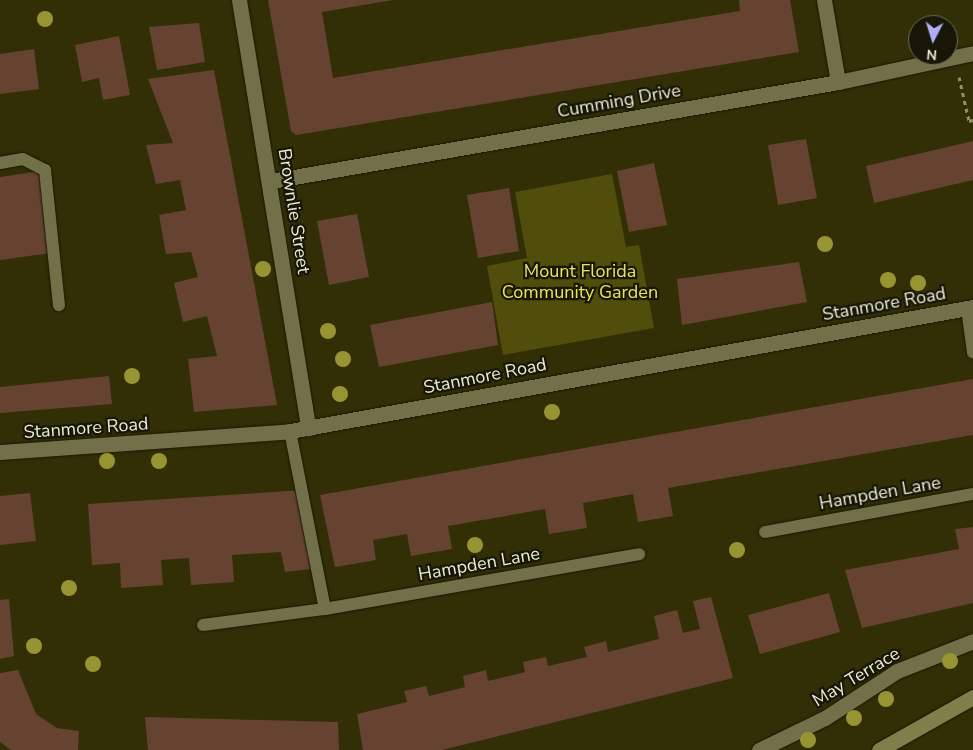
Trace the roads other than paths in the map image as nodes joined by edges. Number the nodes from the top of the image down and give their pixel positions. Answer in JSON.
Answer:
{"nodes":[{"id":1,"x":239,"y":0,"type":"edge"},
{"id":2,"x":824,"y":0,"type":"edge"},
{"id":3,"x":973,"y":53,"type":"edge"},
{"id":4,"x":838,"y":82,"type":"junction"},
{"id":5,"x":0,"y":163,"type":"edge"},
{"id":6,"x":271,"y":181,"type":"junction"},
{"id":7,"x":59,"y":305,"type":"dead end"},
{"id":8,"x":970,"y":308,"type":"edge"},
{"id":9,"x":973,"y":353,"type":"edge"},
{"id":10,"x":308,"y":428,"type":"junction"},
{"id":11,"x":290,"y":431,"type":"junction"},
{"id":12,"x":0,"y":452,"type":"edge"},
{"id":13,"x":973,"y":494,"type":"edge"},
{"id":14,"x":765,"y":532,"type":"dead end"},
{"id":15,"x":639,"y":554,"type":"dead end"},
{"id":16,"x":326,"y":609,"type":"junction"},
{"id":17,"x":203,"y":625,"type":"dead end"},
{"id":18,"x":973,"y":641,"type":"edge"},
{"id":19,"x":973,"y":696,"type":"edge"},
{"id":20,"x":759,"y":750,"type":"edge"},
{"id":21,"x":879,"y":750,"type":"edge"}],
"edges":[{"from":1,"to":6,"type":"street","name":"Brownlie Street"},
{"from":2,"to":4,"type":"street"},
{"from":3,"to":4,"type":"street","name":"Cumming Drive"},
{"from":4,"to":6,"type":"street","name":"Cumming Drive"},
{"from":5,"to":7,"type":"lane"},
{"from":6,"to":10,"type":"street","name":"Brownlie Street"},
{"from":8,"to":9,"type":"lane"},
{"from":8,"to":10,"type":"street","name":"Stanmore Road"},
{"from":10,"to":11,"type":"street","name":"Stanmore Road"},
{"from":11,"to":12,"type":"street","name":"Stanmore Road"},
{"from":11,"to":16,"type":"lane"},
{"from":13,"to":14,"type":"lane","name":"Hampden Lane"},
{"from":15,"to":16,"type":"lane","name":"Hampden Lane"},
{"from":16,"to":17,"type":"lane","name":"Hampden Lane"},
{"from":18,"to":20,"type":"street","name":"May Terrace"},
{"from":19,"to":21,"type":"main road"}]}
